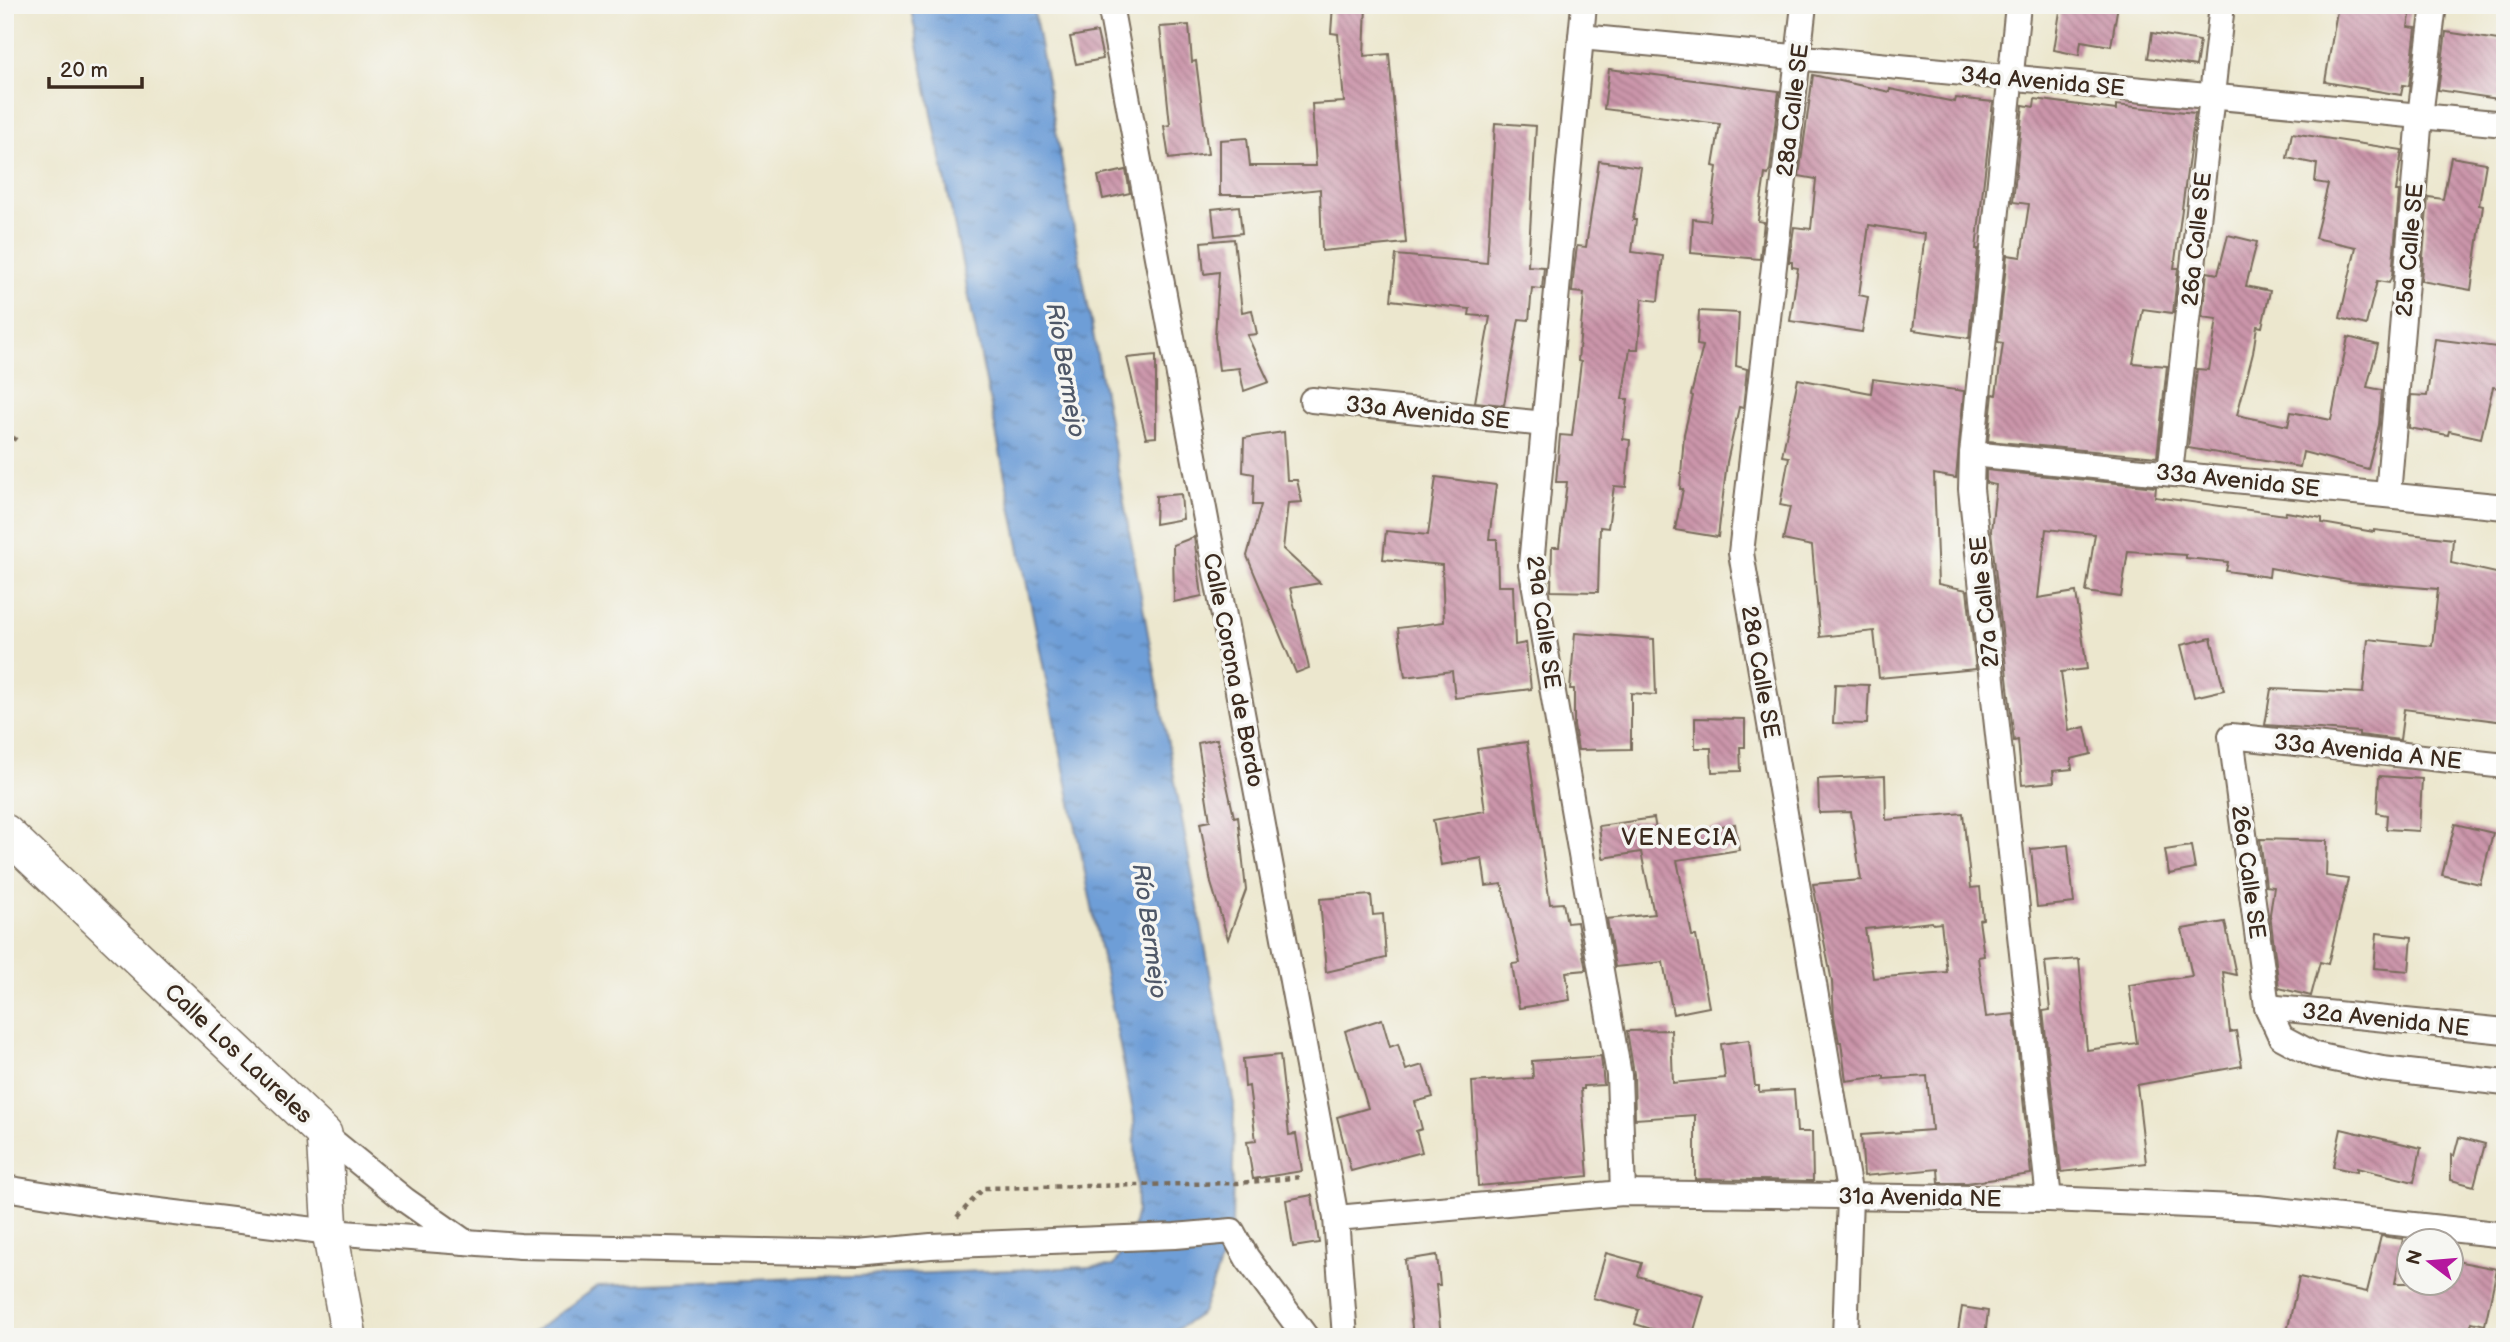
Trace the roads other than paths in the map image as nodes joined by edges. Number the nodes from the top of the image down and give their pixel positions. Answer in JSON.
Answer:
{"nodes":[{"id":1,"x":1110,"y":5,"type":"edge"},
{"id":2,"x":1584,"y":5,"type":"edge"},
{"id":3,"x":1804,"y":5,"type":"edge"},
{"id":4,"x":2018,"y":5,"type":"edge"},
{"id":5,"x":2222,"y":5,"type":"edge"},
{"id":6,"x":2434,"y":5,"type":"edge"},
{"id":7,"x":1581,"y":37,"type":"junction"},
{"id":8,"x":1797,"y":58,"type":"junction"},
{"id":9,"x":2010,"y":78,"type":"junction"},
{"id":10,"x":2211,"y":96,"type":"junction"},
{"id":11,"x":2420,"y":116,"type":"junction"},
{"id":12,"x":2505,"y":124,"type":"edge"},
{"id":13,"x":1312,"y":400,"type":"dead end"},
{"id":14,"x":1545,"y":424,"type":"junction"},
{"id":15,"x":1972,"y":454,"type":"junction"},
{"id":16,"x":2170,"y":473,"type":"junction"},
{"id":17,"x":2388,"y":495,"type":"junction"},
{"id":18,"x":2505,"y":506,"type":"edge"},
{"id":19,"x":2231,"y":736,"type":"joint"},
{"id":20,"x":2505,"y":766,"type":"edge"},
{"id":21,"x":5,"y":832,"type":"edge"},
{"id":22,"x":2267,"y":1007,"type":"junction"},
{"id":23,"x":2505,"y":1031,"type":"edge"},
{"id":24,"x":2505,"y":1083,"type":"edge"},
{"id":25,"x":324,"y":1134,"type":"junction"},
{"id":26,"x":5,"y":1188,"type":"edge"},
{"id":27,"x":1623,"y":1193,"type":"junction"},
{"id":28,"x":1850,"y":1197,"type":"junction"},
{"id":29,"x":2049,"y":1199,"type":"junction"},
{"id":30,"x":1336,"y":1219,"type":"junction"},
{"id":31,"x":330,"y":1232,"type":"junction"},
{"id":32,"x":2505,"y":1235,"type":"edge"},
{"id":33,"x":465,"y":1242,"type":"junction"},
{"id":34,"x":349,"y":1337,"type":"edge"},
{"id":35,"x":1306,"y":1337,"type":"edge"},
{"id":36,"x":1345,"y":1337,"type":"edge"},
{"id":37,"x":1845,"y":1337,"type":"edge"}],
"edges":[{"from":1,"to":30,"type":"street","name":"Calle Corona de Bordo"},
{"from":2,"to":7,"type":"street","name":"29a Calle SE"},
{"from":3,"to":8,"type":"street","name":"28a Calle SE"},
{"from":4,"to":9,"type":"street","name":"27a Calle SE"},
{"from":5,"to":10,"type":"street","name":"26a Calle SE"},
{"from":6,"to":11,"type":"street","name":"25a Calle SE"},
{"from":7,"to":8,"type":"street","name":"34a Avenida SE"},
{"from":7,"to":14,"type":"street","name":"29a Calle SE"},
{"from":8,"to":9,"type":"street","name":"34a Avenida SE"},
{"from":8,"to":28,"type":"street","name":"28a Calle SE"},
{"from":9,"to":10,"type":"street","name":"34a Avenida SE"},
{"from":9,"to":15,"type":"street","name":"27a Calle SE"},
{"from":10,"to":11,"type":"street","name":"34a Avenida SE"},
{"from":10,"to":16,"type":"street","name":"26a Calle SE"},
{"from":11,"to":12,"type":"street","name":"34a Avenida SE"},
{"from":11,"to":17,"type":"street","name":"25a Calle SE"},
{"from":13,"to":14,"type":"street","name":"33a Avenida SE"},
{"from":14,"to":27,"type":"street","name":"29a Calle SE"},
{"from":15,"to":16,"type":"street","name":"33a Avenida SE"},
{"from":15,"to":29,"type":"street","name":"27a Calle SE"},
{"from":16,"to":17,"type":"street","name":"33a Avenida SE"},
{"from":17,"to":18,"type":"street","name":"33a Avenida SE"},
{"from":19,"to":20,"type":"street","name":"33a Avenida A NE"},
{"from":19,"to":22,"type":"street","name":"26a Calle SE"},
{"from":21,"to":25,"type":"street","name":"Calle Los Laureles"},
{"from":22,"to":23,"type":"street","name":"32a Avenida NE"},
{"from":22,"to":24,"type":"street","name":"26a Calle SE"},
{"from":25,"to":31,"type":"street","name":"Calle Los Laureles"},
{"from":25,"to":33,"type":"street"},
{"from":26,"to":31,"type":"street"},
{"from":27,"to":28,"type":"street","name":"31a Avenida NE"},
{"from":27,"to":30,"type":"street","name":"31a Avenida NE"},
{"from":28,"to":29,"type":"street","name":"31a Avenida NE"},
{"from":28,"to":37,"type":"street","name":"28a Calle SE"},
{"from":29,"to":32,"type":"street","name":"31a Avenida NE"},
{"from":30,"to":36,"type":"street","name":"Calle Corona de Bordo"},
{"from":31,"to":33,"type":"street"},
{"from":31,"to":34,"type":"street","name":"Calle Los Laureles"},
{"from":33,"to":35,"type":"street"}]}
